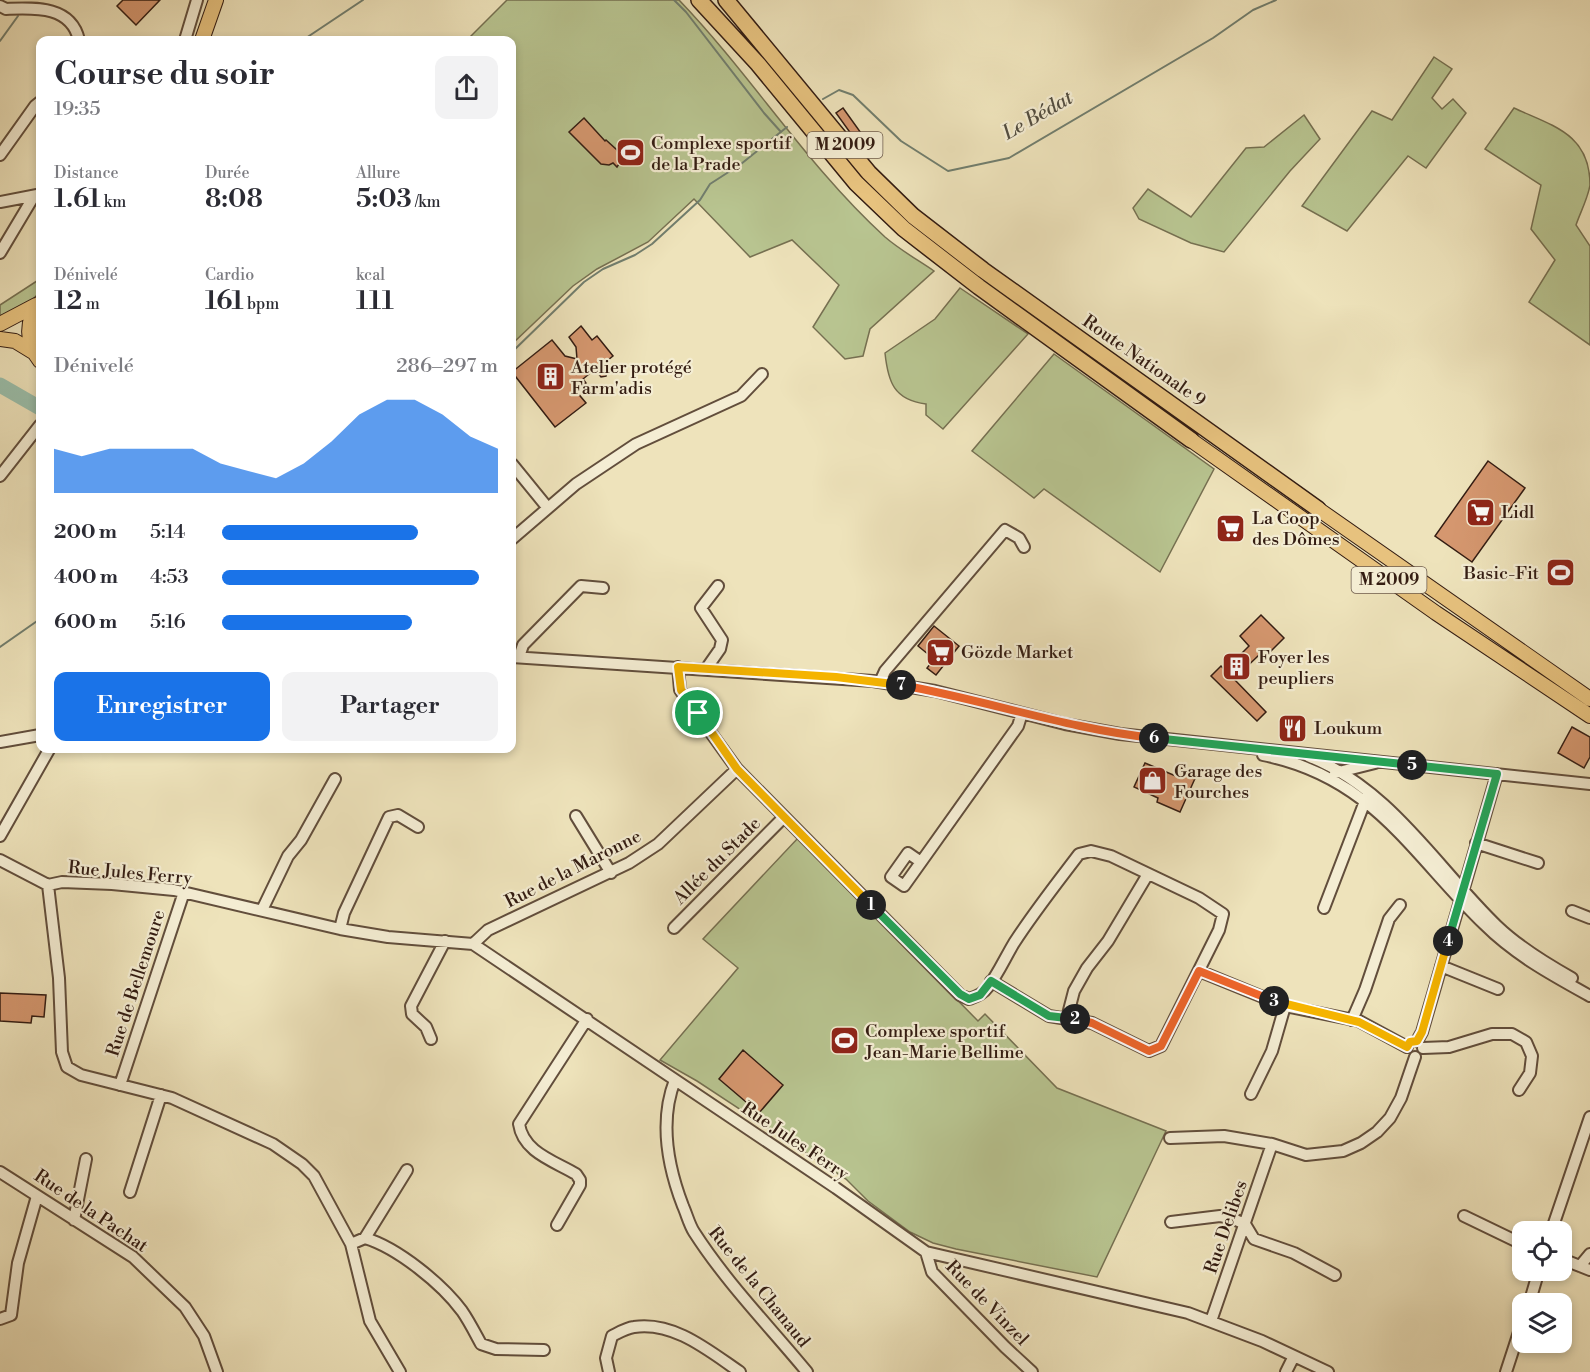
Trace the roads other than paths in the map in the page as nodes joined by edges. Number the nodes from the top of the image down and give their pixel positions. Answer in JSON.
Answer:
{"nodes":[{"id":1,"x":197,"y":0,"type":"edge"},
{"id":2,"x":216,"y":0,"type":"edge"},
{"id":3,"x":699,"y":0,"type":"edge"},
{"id":4,"x":726,"y":0,"type":"edge"},
{"id":5,"x":0,"y":6,"type":"edge"},
{"id":6,"x":78,"y":36,"type":"edge"},
{"id":7,"x":186,"y":36,"type":"edge"},
{"id":8,"x":202,"y":36,"type":"edge"},
{"id":9,"x":36,"y":105,"type":"edge"},
{"id":10,"x":0,"y":155,"type":"edge"},
{"id":11,"x":36,"y":195,"type":"edge"},
{"id":12,"x":36,"y":197,"type":"edge"},
{"id":13,"x":0,"y":202,"type":"edge"},
{"id":14,"x":0,"y":253,"type":"edge"},
{"id":15,"x":36,"y":305,"type":"edge"},
{"id":16,"x":36,"y":309,"type":"edge"},
{"id":17,"x":0,"y":324,"type":"edge"},
{"id":18,"x":0,"y":339,"type":"edge"},
{"id":19,"x":36,"y":353,"type":"edge"},
{"id":20,"x":36,"y":355,"type":"edge"},
{"id":21,"x":762,"y":374,"type":"dead end"},
{"id":22,"x":36,"y":430,"type":"edge"},
{"id":23,"x":1191,"y":440,"type":"joint"},
{"id":24,"x":516,"y":469,"type":"edge"},
{"id":25,"x":0,"y":476,"type":"edge"},
{"id":26,"x":547,"y":507,"type":"junction"},
{"id":27,"x":1318,"y":509,"type":"joint"},
{"id":28,"x":516,"y":535,"type":"edge"},
{"id":29,"x":1024,"y":547,"type":"dead end"},
{"id":30,"x":718,"y":586,"type":"dead end"},
{"id":31,"x":603,"y":588,"type":"dead end"},
{"id":32,"x":516,"y":656,"type":"edge"},
{"id":33,"x":516,"y":657,"type":"edge"},
{"id":34,"x":678,"y":667,"type":"junction"},
{"id":35,"x":706,"y":669,"type":"junction"},
{"id":36,"x":880,"y":681,"type":"junction"},
{"id":37,"x":1590,"y":699,"type":"edge"},
{"id":38,"x":1022,"y":713,"type":"junction"},
{"id":39,"x":1590,"y":716,"type":"edge"},
{"id":40,"x":36,"y":736,"type":"edge"},
{"id":41,"x":0,"y":742,"type":"edge"},
{"id":42,"x":1213,"y":744,"type":"junction"},
{"id":43,"x":1297,"y":752,"type":"junction"},
{"id":44,"x":47,"y":753,"type":"edge"},
{"id":45,"x":1383,"y":761,"type":"junction"},
{"id":46,"x":737,"y":769,"type":"junction"},
{"id":47,"x":1339,"y":772,"type":"junction"},
{"id":48,"x":1497,"y":774,"type":"junction"},
{"id":49,"x":1326,"y":776,"type":"junction"},
{"id":50,"x":335,"y":779,"type":"dead end"},
{"id":51,"x":1590,"y":783,"type":"edge"},
{"id":52,"x":1367,"y":796,"type":"junction"},
{"id":53,"x":576,"y":816,"type":"dead end"},
{"id":54,"x":784,"y":817,"type":"junction"},
{"id":55,"x":418,"y":827,"type":"dead end"},
{"id":56,"x":0,"y":836,"type":"edge"},
{"id":57,"x":1476,"y":843,"type":"junction"},
{"id":58,"x":0,"y":860,"type":"edge"},
{"id":59,"x":921,"y":862,"type":"dead end"},
{"id":60,"x":1538,"y":864,"type":"dead end"},
{"id":61,"x":611,"y":873,"type":"junction"},
{"id":62,"x":1148,"y":874,"type":"junction"},
{"id":63,"x":48,"y":885,"type":"junction"},
{"id":64,"x":184,"y":892,"type":"junction"},
{"id":65,"x":1462,"y":894,"type":"junction"},
{"id":66,"x":1400,"y":904,"type":"dead end"},
{"id":67,"x":1324,"y":908,"type":"dead end"},
{"id":68,"x":262,"y":910,"type":"junction"},
{"id":69,"x":1572,"y":911,"type":"dead end"},
{"id":70,"x":1590,"y":918,"type":"edge"},
{"id":71,"x":674,"y":928,"type":"dead end"},
{"id":72,"x":339,"y":929,"type":"junction"},
{"id":73,"x":445,"y":941,"type":"junction"},
{"id":74,"x":473,"y":944,"type":"junction"},
{"id":75,"x":1441,"y":966,"type":"junction"},
{"id":76,"x":1199,"y":971,"type":"junction"},
{"id":77,"x":991,"y":981,"type":"junction"},
{"id":78,"x":1590,"y":988,"type":"edge"},
{"id":79,"x":1498,"y":989,"type":"dead end"},
{"id":80,"x":1590,"y":996,"type":"edge"},
{"id":81,"x":1285,"y":1006,"type":"junction"},
{"id":82,"x":1067,"y":1018,"type":"junction"},
{"id":83,"x":587,"y":1019,"type":"junction"},
{"id":84,"x":1352,"y":1020,"type":"junction"},
{"id":85,"x":431,"y":1039,"type":"dead end"},
{"id":86,"x":1416,"y":1045,"type":"junction"},
{"id":87,"x":675,"y":1080,"type":"junction"},
{"id":88,"x":120,"y":1085,"type":"junction"},
{"id":89,"x":1519,"y":1090,"type":"dead end"},
{"id":90,"x":1251,"y":1094,"type":"dead end"},
{"id":91,"x":161,"y":1095,"type":"junction"},
{"id":92,"x":1590,"y":1118,"type":"edge"},
{"id":93,"x":1170,"y":1138,"type":"dead end"},
{"id":94,"x":1272,"y":1144,"type":"junction"},
{"id":95,"x":86,"y":1159,"type":"dead end"},
{"id":96,"x":407,"y":1170,"type":"dead end"},
{"id":97,"x":0,"y":1172,"type":"edge"},
{"id":98,"x":130,"y":1192,"type":"dead end"},
{"id":99,"x":37,"y":1196,"type":"junction"},
{"id":100,"x":1464,"y":1216,"type":"dead end"},
{"id":101,"x":74,"y":1220,"type":"junction"},
{"id":102,"x":1555,"y":1221,"type":"edge"},
{"id":103,"x":1171,"y":1222,"type":"dead end"},
{"id":104,"x":1245,"y":1224,"type":"junction"},
{"id":105,"x":557,"y":1225,"type":"dead end"},
{"id":106,"x":365,"y":1238,"type":"junction"},
{"id":107,"x":1512,"y":1239,"type":"edge"},
{"id":108,"x":351,"y":1244,"type":"junction"},
{"id":109,"x":926,"y":1252,"type":"junction"},
{"id":110,"x":1590,"y":1254,"type":"edge"},
{"id":111,"x":1585,"y":1268,"type":"edge"},
{"id":112,"x":1335,"y":1275,"type":"dead end"},
{"id":113,"x":0,"y":1319,"type":"edge"},
{"id":114,"x":1211,"y":1321,"type":"junction"},
{"id":115,"x":544,"y":1350,"type":"dead end"},
{"id":116,"x":1512,"y":1353,"type":"edge"},
{"id":117,"x":1294,"y":1356,"type":"junction"},
{"id":118,"x":218,"y":1372,"type":"edge"},
{"id":119,"x":400,"y":1372,"type":"edge"},
{"id":120,"x":609,"y":1372,"type":"edge"},
{"id":121,"x":740,"y":1372,"type":"edge"},
{"id":122,"x":807,"y":1372,"type":"edge"},
{"id":123,"x":1032,"y":1372,"type":"edge"},
{"id":124,"x":1286,"y":1372,"type":"edge"},
{"id":125,"x":1328,"y":1372,"type":"edge"},
{"id":126,"x":1506,"y":1372,"type":"edge"}],
"edges":[{"from":1,"to":7,"type":"street"},
{"from":2,"to":8,"type":"main road"},
{"from":3,"to":23,"type":"highway","number":"M 2009"},
{"from":4,"to":27,"type":"highway","name":"Route Nationale 9","number":"M 2009"},
{"from":5,"to":6,"type":"street"},
{"from":9,"to":10,"type":"street"},
{"from":11,"to":13,"type":"street"},
{"from":12,"to":14,"type":"street"},
{"from":15,"to":17,"type":"main road"},
{"from":16,"to":19,"type":"main road"},
{"from":18,"to":20,"type":"main road"},
{"from":21,"to":26,"type":"street"},
{"from":22,"to":25,"type":"street"},
{"from":23,"to":39,"type":"main road","number":"M 2009"},
{"from":24,"to":26,"type":"street"},
{"from":26,"to":28,"type":"street"},
{"from":27,"to":37,"type":"main road","name":"Route Nationale 9","number":"M 2009"},
{"from":29,"to":36,"type":"street"},
{"from":30,"to":35,"type":"street"},
{"from":31,"to":32,"type":"street"},
{"from":33,"to":34,"type":"street"},
{"from":34,"to":35,"type":"street"},
{"from":34,"to":46,"type":"street"},
{"from":35,"to":36,"type":"street"},
{"from":36,"to":38,"type":"street"},
{"from":38,"to":42,"type":"street"},
{"from":38,"to":59,"type":"street"},
{"from":40,"to":41,"type":"street"},
{"from":42,"to":43,"type":"street"},
{"from":42,"to":49,"type":"street"},
{"from":43,"to":45,"type":"street"},
{"from":43,"to":47,"type":"street"},
{"from":44,"to":56,"type":"street"},
{"from":45,"to":47,"type":"street"},
{"from":45,"to":48,"type":"street"},
{"from":46,"to":54,"type":"street"},
{"from":46,"to":61,"type":"street","name":"Rue de la Maronne"},
{"from":47,"to":49,"type":"street"},
{"from":47,"to":52,"type":"street"},
{"from":48,"to":51,"type":"street"},
{"from":48,"to":57,"type":"street"},
{"from":49,"to":52,"type":"street"},
{"from":50,"to":68,"type":"street"},
{"from":52,"to":65,"type":"street"},
{"from":52,"to":67,"type":"street"},
{"from":53,"to":61,"type":"street"},
{"from":54,"to":71,"type":"street","name":"Allée du Stade"},
{"from":54,"to":77,"type":"street"},
{"from":55,"to":72,"type":"street"},
{"from":57,"to":60,"type":"street"},
{"from":57,"to":65,"type":"street"},
{"from":58,"to":63,"type":"street","name":"Rue Jules Ferry"},
{"from":61,"to":74,"type":"street","name":"Rue de la Maronne"},
{"from":62,"to":76,"type":"street"},
{"from":62,"to":77,"type":"street"},
{"from":62,"to":82,"type":"street"},
{"from":63,"to":64,"type":"street","name":"Rue Jules Ferry"},
{"from":63,"to":88,"type":"street"},
{"from":64,"to":68,"type":"street","name":"Rue Jules Ferry"},
{"from":64,"to":88,"type":"street","name":"Rue de Bellemoure"},
{"from":65,"to":75,"type":"street"},
{"from":65,"to":78,"type":"street"},
{"from":65,"to":80,"type":"street"},
{"from":66,"to":84,"type":"street"},
{"from":68,"to":72,"type":"street","name":"Rue Jules Ferry"},
{"from":69,"to":70,"type":"street"},
{"from":72,"to":73,"type":"street","name":"Rue Jules Ferry"},
{"from":73,"to":74,"type":"street","name":"Rue Jules Ferry"},
{"from":73,"to":85,"type":"street"},
{"from":74,"to":83,"type":"street","name":"Rue Jules Ferry"},
{"from":75,"to":79,"type":"street"},
{"from":75,"to":86,"type":"street"},
{"from":76,"to":81,"type":"street"},
{"from":76,"to":82,"type":"street"},
{"from":77,"to":82,"type":"street"},
{"from":81,"to":84,"type":"street"},
{"from":81,"to":90,"type":"street"},
{"from":83,"to":87,"type":"street","name":"Rue Jules Ferry"},
{"from":83,"to":105,"type":"street"},
{"from":84,"to":86,"type":"street"},
{"from":86,"to":89,"type":"street"},
{"from":86,"to":94,"type":"street"},
{"from":87,"to":109,"type":"street","name":"Rue Jules Ferry"},
{"from":87,"to":122,"type":"street","name":"Rue de la Chanaud"},
{"from":88,"to":91,"type":"street"},
{"from":91,"to":98,"type":"street"},
{"from":91,"to":108,"type":"street"},
{"from":92,"to":102,"type":"street"},
{"from":93,"to":94,"type":"street"},
{"from":94,"to":104,"type":"street","name":"Rue Delibes"},
{"from":95,"to":101,"type":"street"},
{"from":96,"to":106,"type":"street"},
{"from":97,"to":99,"type":"street","name":"Rue de la Pachat"},
{"from":99,"to":101,"type":"street","name":"Rue de la Pachat"},
{"from":99,"to":113,"type":"street"},
{"from":100,"to":107,"type":"street"},
{"from":101,"to":118,"type":"street","name":"Rue de la Pachat"},
{"from":103,"to":104,"type":"street"},
{"from":104,"to":112,"type":"street"},
{"from":104,"to":114,"type":"street","name":"Rue Delibes"},
{"from":106,"to":108,"type":"street"},
{"from":106,"to":115,"type":"street"},
{"from":108,"to":119,"type":"street"},
{"from":109,"to":114,"type":"street","name":"Rue Jules Ferry"},
{"from":109,"to":123,"type":"street","name":"Rue de Vinzel"},
{"from":110,"to":111,"type":"street"},
{"from":114,"to":117,"type":"street","name":"Rue Jules Ferry"},
{"from":116,"to":126,"type":"street"},
{"from":117,"to":124,"type":"street"},
{"from":117,"to":125,"type":"street","name":"Rue Jules Ferry"},
{"from":120,"to":121,"type":"street"}]}
